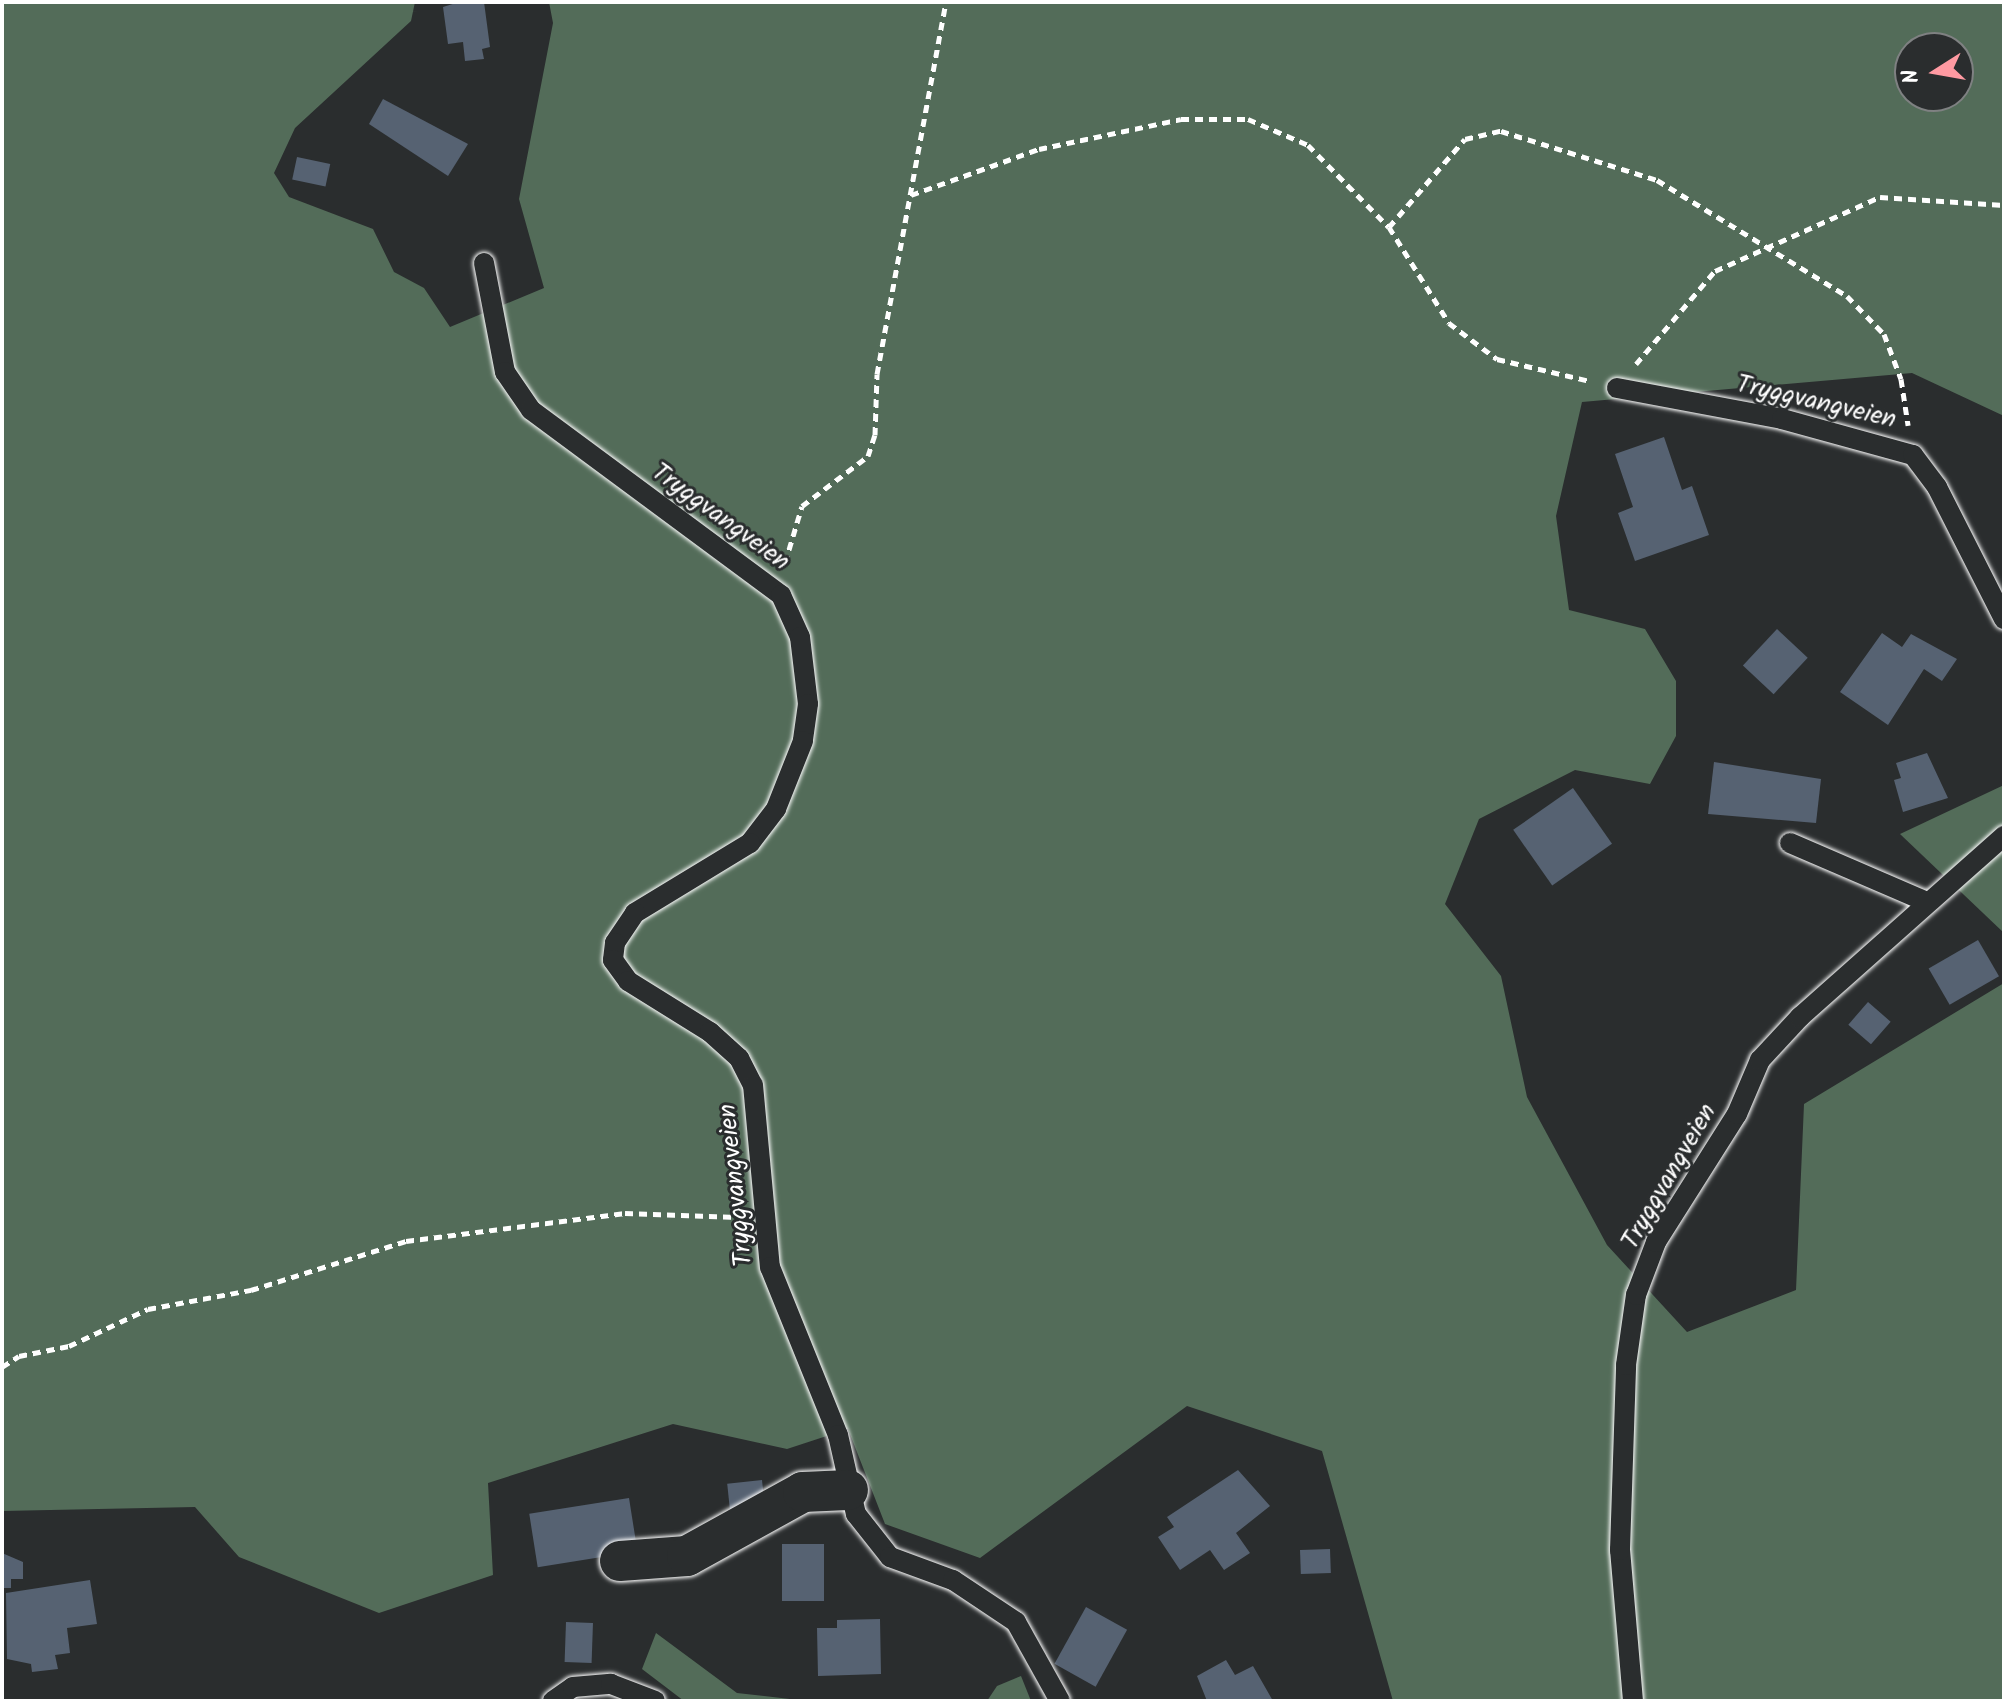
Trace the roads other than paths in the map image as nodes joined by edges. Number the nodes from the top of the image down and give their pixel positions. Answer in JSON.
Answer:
{"nodes":[{"id":1,"x":484,"y":263,"type":"dead end"},
{"id":2,"x":1617,"y":388,"type":"road end"},
{"id":3,"x":2004,"y":619,"type":"edge"},
{"id":4,"x":2004,"y":836,"type":"edge"},
{"id":5,"x":1790,"y":843,"type":"dead end"},
{"id":6,"x":1927,"y":902,"type":"junction"},
{"id":7,"x":848,"y":1490,"type":"junction"},
{"id":8,"x":620,"y":1561,"type":"dead end"},
{"id":9,"x":553,"y":1701,"type":"edge"},
{"id":10,"x":655,"y":1701,"type":"edge"},
{"id":11,"x":1060,"y":1701,"type":"edge"},
{"id":12,"x":1633,"y":1701,"type":"edge"}],
"edges":[{"from":1,"to":7,"type":"lane","name":"Tryggvangveien"},
{"from":2,"to":3,"type":"lane","name":"Tryggvangveien"},
{"from":4,"to":6,"type":"lane","name":"Tryggvangveien"},
{"from":5,"to":6,"type":"lane"},
{"from":6,"to":12,"type":"lane","name":"Tryggvangveien"},
{"from":7,"to":8,"type":"street"},
{"from":7,"to":11,"type":"lane","name":"Tryggvangveien"},
{"from":9,"to":10,"type":"lane"}]}
